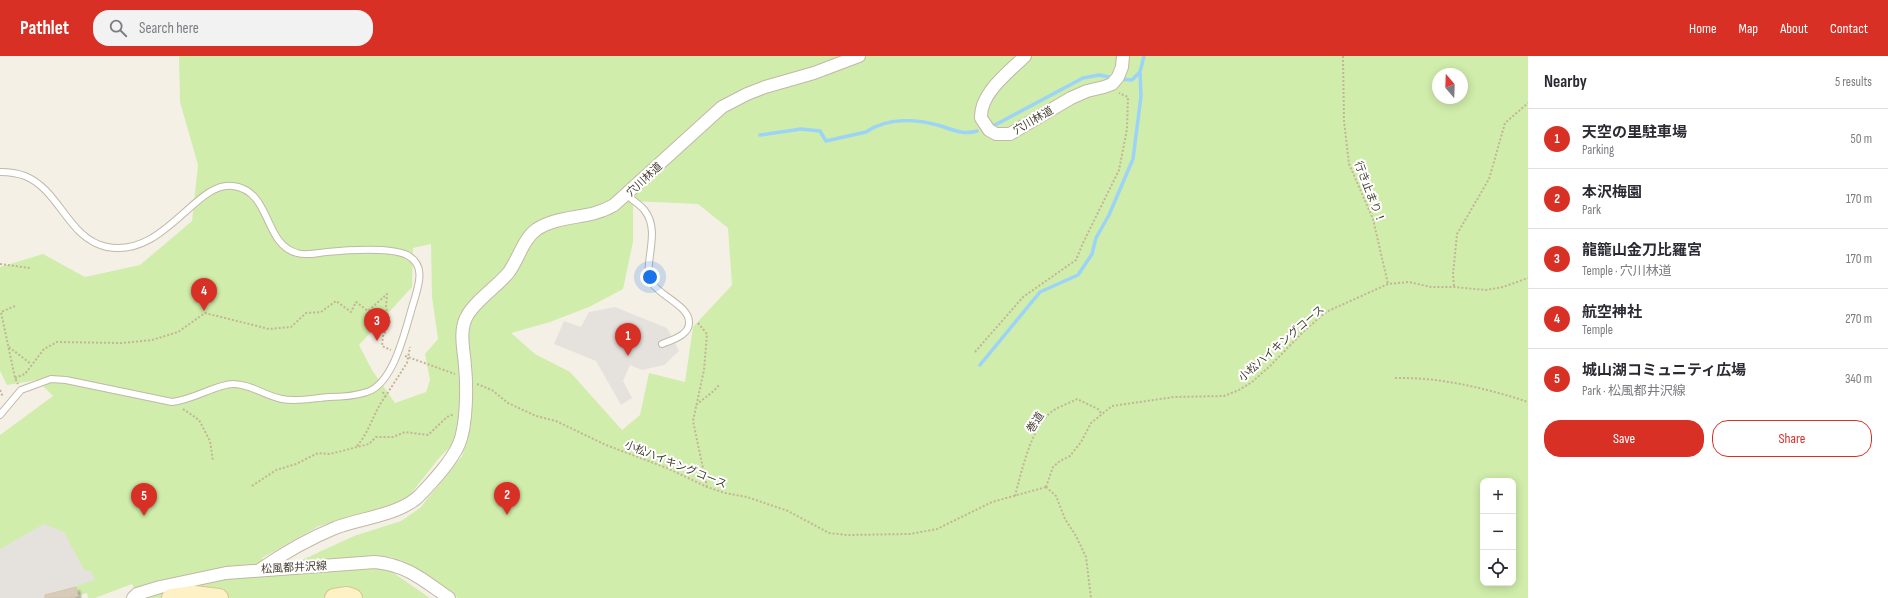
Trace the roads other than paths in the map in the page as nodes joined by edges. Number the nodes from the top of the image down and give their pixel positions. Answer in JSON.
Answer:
{"nodes":[{"id":1,"x":859,"y":56,"type":"edge"},
{"id":2,"x":1025,"y":56,"type":"edge"},
{"id":3,"x":1123,"y":56,"type":"edge"},
{"id":4,"x":0,"y":172,"type":"edge"},
{"id":5,"x":627,"y":195,"type":"junction"},
{"id":6,"x":662,"y":344,"type":"dead end"},
{"id":7,"x":0,"y":415,"type":"edge"},
{"id":8,"x":261,"y":569,"type":"junction"},
{"id":9,"x":133,"y":598,"type":"edge"},
{"id":10,"x":171,"y":598,"type":"edge"},
{"id":11,"x":219,"y":598,"type":"edge"},
{"id":12,"x":334,"y":598,"type":"edge"},
{"id":13,"x":353,"y":598,"type":"edge"},
{"id":14,"x":449,"y":598,"type":"edge"}],
"edges":[{"from":1,"to":5,"type":"street","name":"穴川林道"},
{"from":2,"to":3,"type":"street","name":"穴川林道"},
{"from":4,"to":7,"type":"lane"},
{"from":5,"to":6,"type":"lane"},
{"from":5,"to":8,"type":"street","name":"穴川林道"},
{"from":8,"to":9,"type":"street","name":"松風都井沢線"},
{"from":8,"to":14,"type":"street","name":"松風都井沢線"},
{"from":10,"to":11,"type":"street"},
{"from":12,"to":13,"type":"street"}]}
